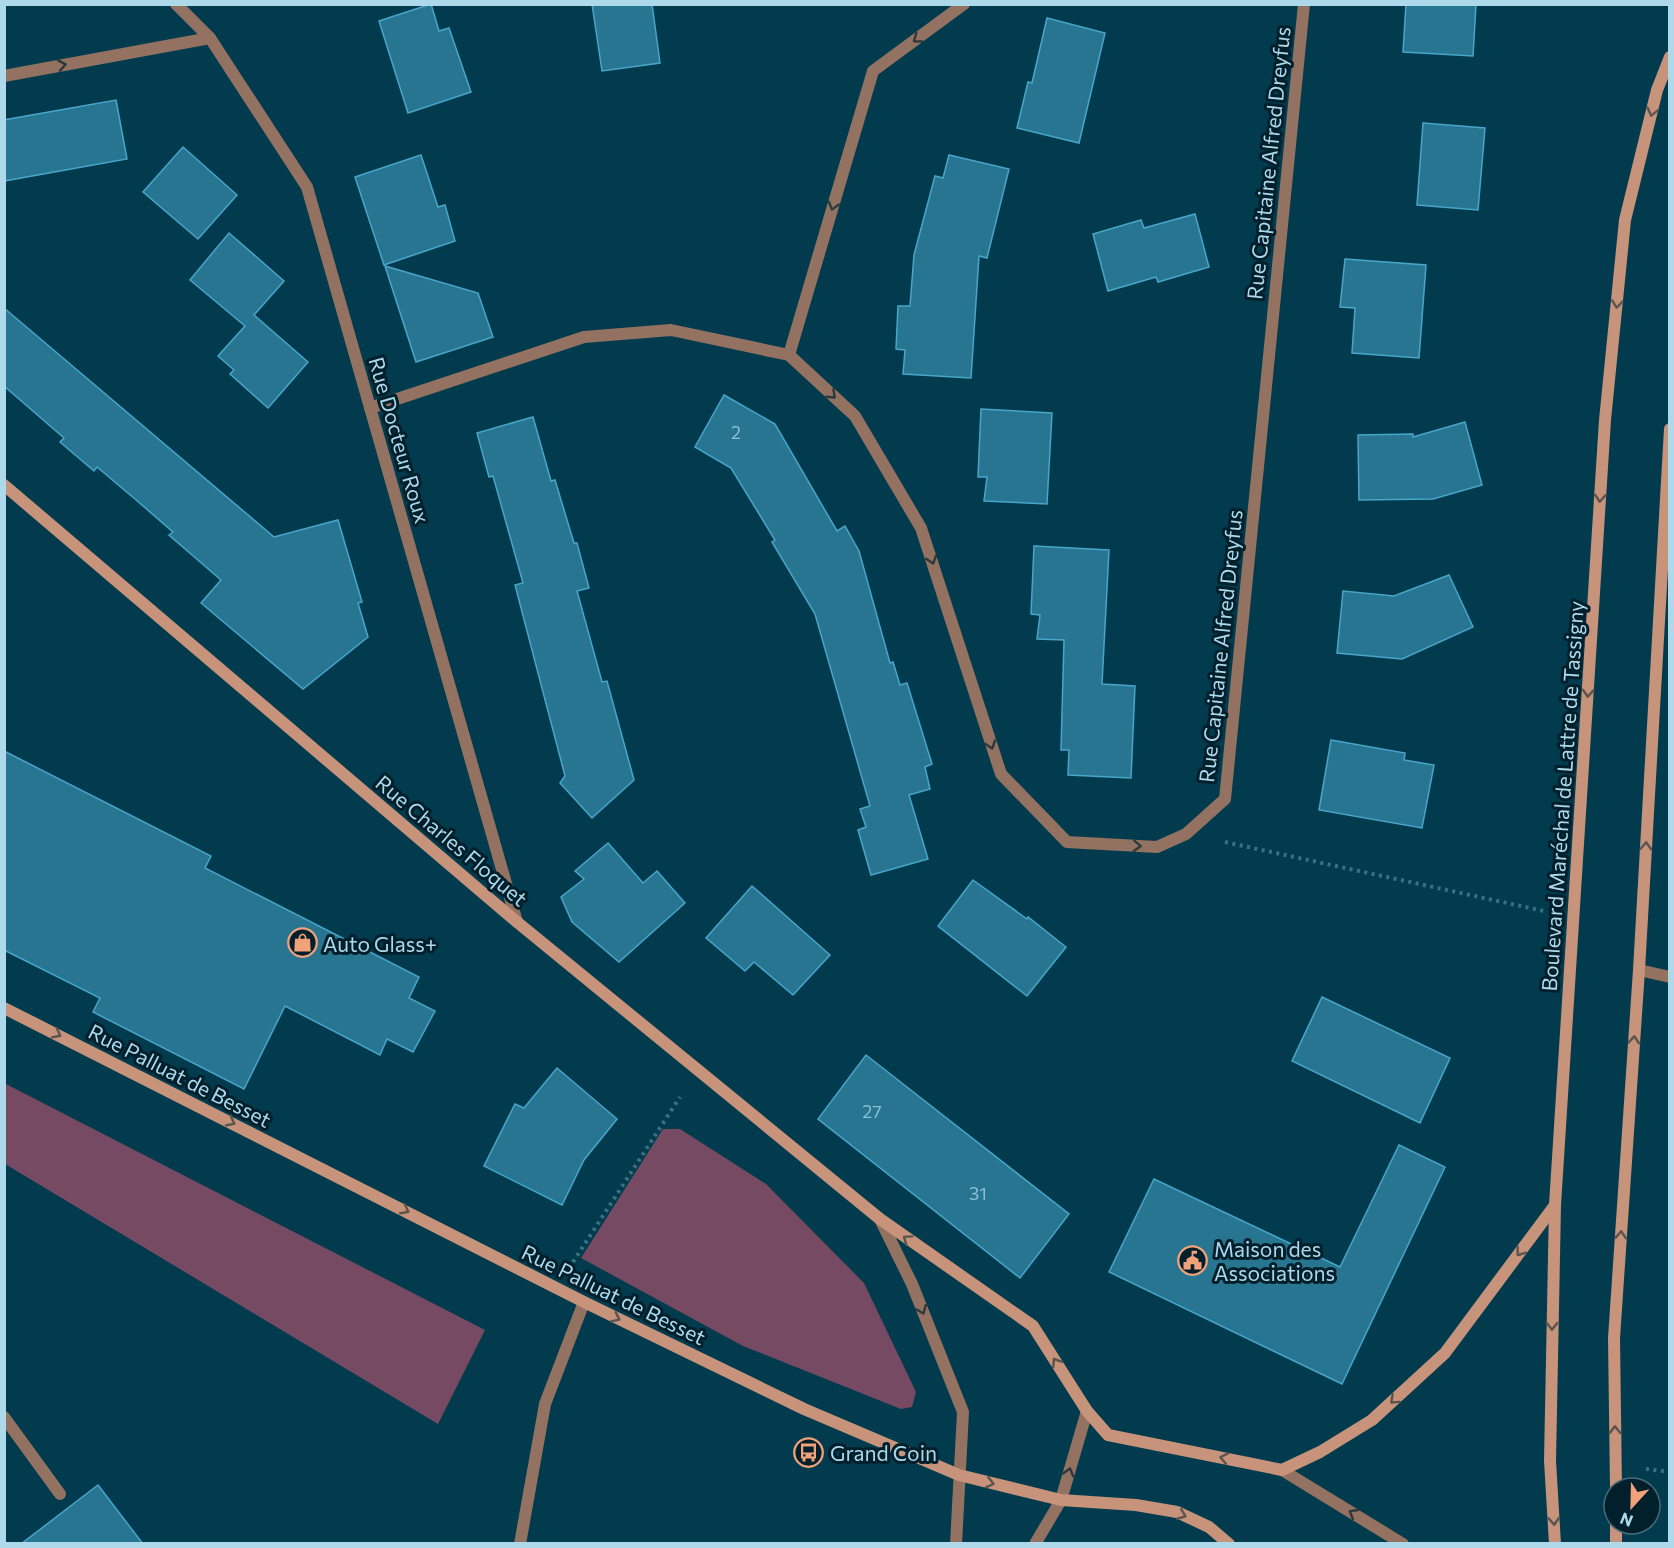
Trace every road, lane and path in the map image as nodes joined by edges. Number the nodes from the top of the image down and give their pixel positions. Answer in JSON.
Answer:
{"nodes":[{"id":1,"x":176,"y":4,"type":"edge"},
{"id":2,"x":964,"y":4,"type":"edge"},
{"id":3,"x":1304,"y":4,"type":"edge"},
{"id":4,"x":210,"y":38,"type":"junction"},
{"id":5,"x":1670,"y":57,"type":"edge"},
{"id":6,"x":4,"y":76,"type":"edge"},
{"id":7,"x":789,"y":355,"type":"junction"},
{"id":8,"x":370,"y":408,"type":"junction"},
{"id":9,"x":1670,"y":429,"type":"edge"},
{"id":10,"x":4,"y":485,"type":"edge"},
{"id":11,"x":1186,"y":834,"type":"junction"},
{"id":12,"x":1574,"y":918,"type":"junction"},
{"id":13,"x":518,"y":922,"type":"junction"},
{"id":14,"x":1639,"y":970,"type":"junction"},
{"id":15,"x":1670,"y":977,"type":"edge"},
{"id":16,"x":4,"y":1008,"type":"edge"},
{"id":17,"x":673,"y":1108,"type":"dead end"},
{"id":18,"x":1555,"y":1204,"type":"junction"},
{"id":19,"x":880,"y":1219,"type":"junction"},
{"id":20,"x":557,"y":1288,"type":"junction"},
{"id":21,"x":584,"y":1302,"type":"junction"},
{"id":22,"x":1087,"y":1411,"type":"junction"},
{"id":23,"x":4,"y":1416,"type":"edge"},
{"id":24,"x":1282,"y":1470,"type":"junction"},
{"id":25,"x":959,"y":1475,"type":"junction"},
{"id":26,"x":1616,"y":1476,"type":"edge"},
{"id":27,"x":60,"y":1494,"type":"dead end"},
{"id":28,"x":1061,"y":1500,"type":"junction"},
{"id":29,"x":520,"y":1544,"type":"edge"},
{"id":30,"x":956,"y":1544,"type":"edge"},
{"id":31,"x":1035,"y":1544,"type":"edge"},
{"id":32,"x":1229,"y":1544,"type":"edge"},
{"id":33,"x":1403,"y":1544,"type":"edge"},
{"id":34,"x":1555,"y":1544,"type":"edge"}],
"edges":[{"from":1,"to":4,"type":"street","name":"Rue Docteur Roux"},
{"from":2,"to":7,"type":"street","one_way":true},
{"from":3,"to":11,"type":"street","name":"Rue Capitaine Alfred Dreyfus"},
{"from":6,"to":4,"type":"street","one_way":true},
{"from":4,"to":8,"type":"street","name":"Rue Docteur Roux"},
{"from":5,"to":12,"type":"main road","name":"Boulevard Maréchal de Lattre de Tassigny","one_way":true},
{"from":7,"to":8,"type":"street"},
{"from":7,"to":11,"type":"street","name":"Rue Capitaine Alfred Dreyfus","one_way":true},
{"from":8,"to":13,"type":"street","name":"Rue Docteur Roux"},
{"from":14,"to":9,"type":"main road","one_way":true},
{"from":10,"to":13,"type":"main road","name":"Rue Charles Floquet"},
{"from":11,"to":12,"type":"path"},
{"from":12,"to":18,"type":"main road","name":"Boulevard Maréchal de Lattre de Tassigny"},
{"from":13,"to":19,"type":"main road","name":"Rue Charles Floquet"},
{"from":14,"to":15,"type":"street"},
{"from":26,"to":14,"type":"main road","one_way":true},
{"from":16,"to":20,"type":"main road","name":"Rue Palluat de Besset","one_way":true},
{"from":17,"to":20,"type":"path"},
{"from":18,"to":24,"type":"main road","one_way":true},
{"from":18,"to":34,"type":"main road","name":"Boulevard Maréchal de Lattre de Tassigny","one_way":true},
{"from":22,"to":19,"type":"main road","name":"Rue Charles Floquet","one_way":true},
{"from":19,"to":25,"type":"street","name":"Rue Charles Floquet","one_way":true},
{"from":20,"to":21,"type":"main road","name":"Rue Palluat de Besset"},
{"from":21,"to":25,"type":"main road","name":"Rue Palluat de Besset","one_way":true},
{"from":21,"to":29,"type":"street"},
{"from":24,"to":22,"type":"main road","name":"Rue Charles Floquet","one_way":true},
{"from":28,"to":22,"type":"street","one_way":true},
{"from":23,"to":27,"type":"street"},
{"from":33,"to":24,"type":"street","one_way":true},
{"from":25,"to":28,"type":"main road","name":"Rue Palluat de Besset","one_way":true},
{"from":25,"to":30,"type":"street","name":"Rue Charles Floquet"},
{"from":28,"to":31,"type":"street"},
{"from":28,"to":32,"type":"main road","name":"Rue Palluat de Besset","one_way":true}]}
